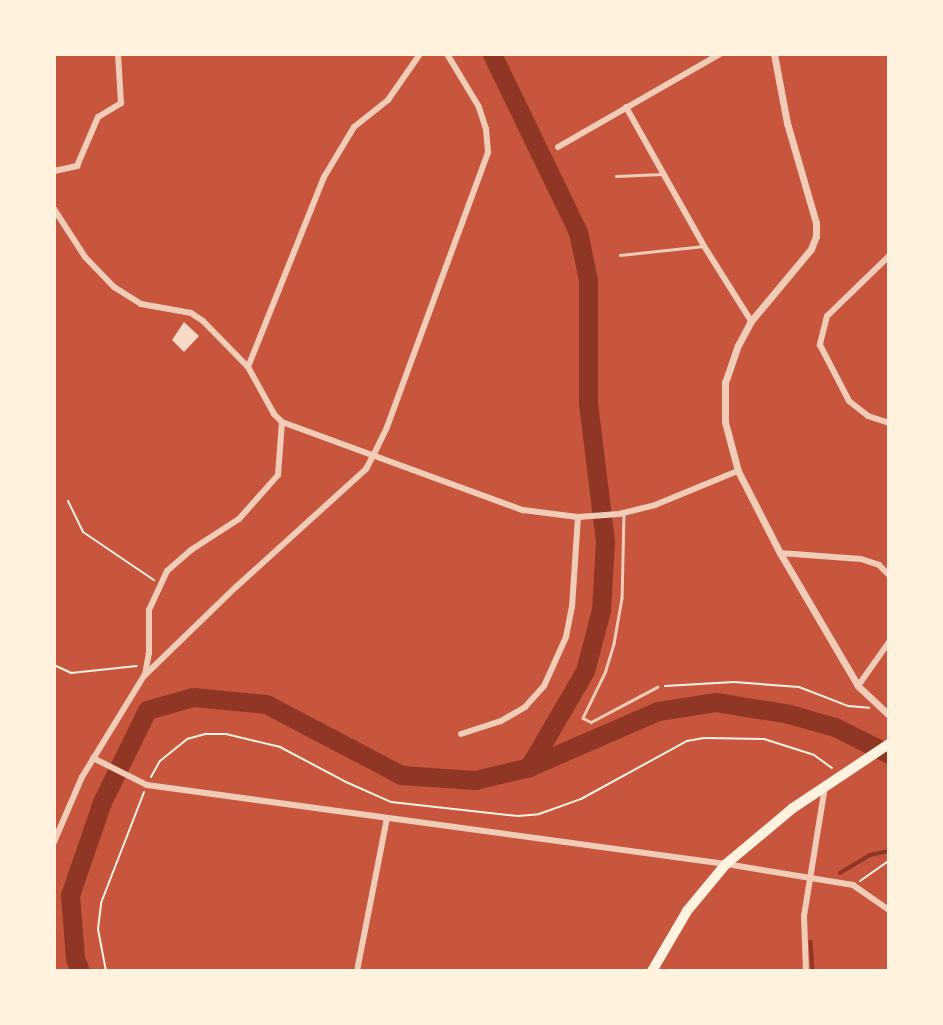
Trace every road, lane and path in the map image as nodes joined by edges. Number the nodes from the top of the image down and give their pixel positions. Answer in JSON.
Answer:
{"nodes":[{"id":1,"x":118,"y":54,"type":"edge"},
{"id":2,"x":420,"y":54,"type":"edge"},
{"id":3,"x":447,"y":54,"type":"edge"},
{"id":4,"x":720,"y":54,"type":"edge"},
{"id":5,"x":774,"y":54,"type":"edge"},
{"id":6,"x":626,"y":107,"type":"junction"},
{"id":7,"x":558,"y":147,"type":"dead end"},
{"id":8,"x":54,"y":171,"type":"edge"},
{"id":9,"x":664,"y":174,"type":"junction"},
{"id":10,"x":616,"y":176,"type":"dead end"},
{"id":11,"x":54,"y":209,"type":"edge"},
{"id":12,"x":704,"y":246,"type":"junction"},
{"id":13,"x":620,"y":255,"type":"dead end"},
{"id":14,"x":889,"y":256,"type":"edge"},
{"id":15,"x":751,"y":321,"type":"junction"},
{"id":16,"x":247,"y":367,"type":"junction"},
{"id":17,"x":282,"y":422,"type":"junction"},
{"id":18,"x":889,"y":423,"type":"edge"},
{"id":19,"x":373,"y":456,"type":"junction"},
{"id":20,"x":738,"y":471,"type":"junction"},
{"id":21,"x":68,"y":501,"type":"dead end"},
{"id":22,"x":621,"y":514,"type":"junction"},
{"id":23,"x":578,"y":517,"type":"junction"},
{"id":24,"x":780,"y":553,"type":"junction"},
{"id":25,"x":889,"y":575,"type":"edge"},
{"id":26,"x":161,"y":585,"type":"junction"},
{"id":27,"x":889,"y":642,"type":"edge"},
{"id":28,"x":148,"y":664,"type":"junction"},
{"id":29,"x":54,"y":665,"type":"edge"},
{"id":30,"x":144,"y":676,"type":"junction"},
{"id":31,"x":858,"y":686,"type":"junction"},
{"id":32,"x":657,"y":687,"type":"joint"},
{"id":33,"x":880,"y":709,"type":"junction"},
{"id":34,"x":889,"y":715,"type":"edge"},
{"id":35,"x":461,"y":734,"type":"dead end"},
{"id":36,"x":889,"y":744,"type":"edge"},
{"id":37,"x":96,"y":760,"type":"junction"},
{"id":38,"x":845,"y":773,"type":"junction"},
{"id":39,"x":146,"y":784,"type":"junction"},
{"id":40,"x":825,"y":787,"type":"junction"},
{"id":41,"x":387,"y":818,"type":"junction"},
{"id":42,"x":54,"y":842,"type":"edge"},
{"id":43,"x":889,"y":862,"type":"edge"},
{"id":44,"x":726,"y":864,"type":"junction"},
{"id":45,"x":808,"y":877,"type":"junction"},
{"id":46,"x":853,"y":885,"type":"junction"},
{"id":47,"x":889,"y":910,"type":"edge"},
{"id":48,"x":106,"y":971,"type":"edge"},
{"id":49,"x":356,"y":971,"type":"edge"},
{"id":50,"x":652,"y":971,"type":"edge"},
{"id":51,"x":806,"y":971,"type":"edge"}],
"edges":[{"from":1,"to":8,"type":"street"},
{"from":2,"to":16,"type":"street"},
{"from":3,"to":19,"type":"street"},
{"from":4,"to":6,"type":"street"},
{"from":5,"to":15,"type":"street"},
{"from":6,"to":7,"type":"street"},
{"from":6,"to":9,"type":"street"},
{"from":9,"to":10,"type":"lane"},
{"from":9,"to":12,"type":"street"},
{"from":11,"to":16,"type":"street"},
{"from":12,"to":13,"type":"lane"},
{"from":12,"to":15,"type":"street"},
{"from":14,"to":18,"type":"street"},
{"from":15,"to":20,"type":"street"},
{"from":16,"to":17,"type":"street"},
{"from":17,"to":19,"type":"street"},
{"from":17,"to":26,"type":"street"},
{"from":19,"to":23,"type":"street"},
{"from":19,"to":30,"type":"street"},
{"from":20,"to":22,"type":"street"},
{"from":20,"to":24,"type":"street"},
{"from":21,"to":26,"type":"path"},
{"from":22,"to":23,"type":"street"},
{"from":22,"to":32,"type":"lane"},
{"from":23,"to":35,"type":"street"},
{"from":24,"to":25,"type":"street"},
{"from":24,"to":31,"type":"street"},
{"from":26,"to":28,"type":"street"},
{"from":27,"to":31,"type":"street"},
{"from":28,"to":29,"type":"path"},
{"from":28,"to":30,"type":"street"},
{"from":30,"to":37,"type":"street"},
{"from":31,"to":33,"type":"street"},
{"from":32,"to":33,"type":"path"},
{"from":33,"to":34,"type":"street"},
{"from":36,"to":38,"type":"highway"},
{"from":37,"to":39,"type":"street"},
{"from":37,"to":42,"type":"street"},
{"from":38,"to":39,"type":"path"},
{"from":38,"to":40,"type":"highway"},
{"from":39,"to":41,"type":"street"},
{"from":39,"to":48,"type":"path"},
{"from":40,"to":44,"type":"highway"},
{"from":40,"to":45,"type":"street"},
{"from":41,"to":44,"type":"street"},
{"from":41,"to":49,"type":"street"},
{"from":43,"to":46,"type":"path"},
{"from":44,"to":45,"type":"street"},
{"from":44,"to":50,"type":"highway"},
{"from":45,"to":46,"type":"street"},
{"from":45,"to":51,"type":"street"},
{"from":46,"to":47,"type":"street"}]}
